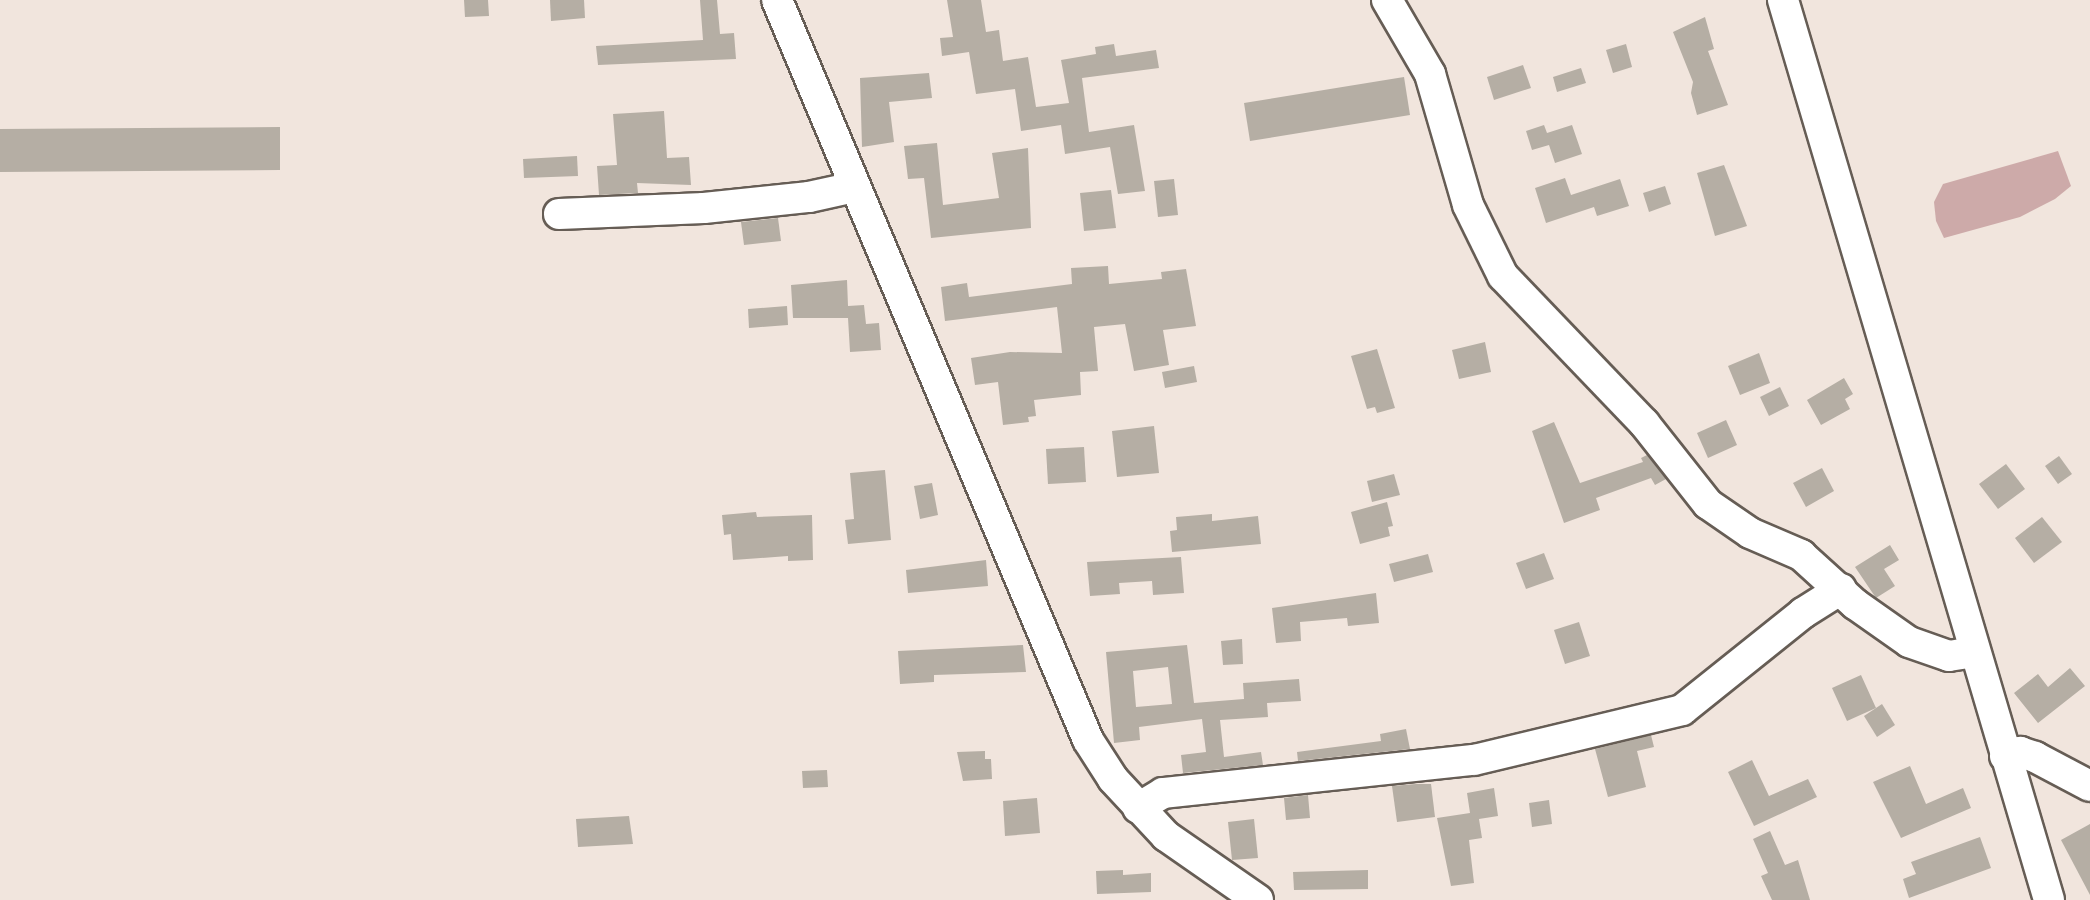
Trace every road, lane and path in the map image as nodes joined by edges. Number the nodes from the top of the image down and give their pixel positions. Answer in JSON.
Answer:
{"nodes":[{"id":1,"x":777,"y":0,"type":"edge"},
{"id":2,"x":1387,"y":0,"type":"edge"},
{"id":3,"x":1783,"y":0,"type":"edge"},
{"id":4,"x":854,"y":187,"type":"junction"},
{"id":5,"x":559,"y":214,"type":"dead end"},
{"id":6,"x":1841,"y":589,"type":"junction"},
{"id":7,"x":1975,"y":652,"type":"junction"},
{"id":8,"x":2005,"y":757,"type":"junction"},
{"id":9,"x":2090,"y":786,"type":"edge"},
{"id":10,"x":1138,"y":808,"type":"junction"},
{"id":11,"x":1258,"y":900,"type":"edge"},
{"id":12,"x":2049,"y":900,"type":"edge"}],
"edges":[{"from":1,"to":4,"type":"street"},
{"from":2,"to":6,"type":"street"},
{"from":3,"to":7,"type":"street"},
{"from":4,"to":5,"type":"street"},
{"from":4,"to":10,"type":"street"},
{"from":6,"to":7,"type":"street"},
{"from":6,"to":10,"type":"street"},
{"from":7,"to":8,"type":"street"},
{"from":8,"to":9,"type":"street"},
{"from":8,"to":12,"type":"street"},
{"from":10,"to":11,"type":"street"}]}
